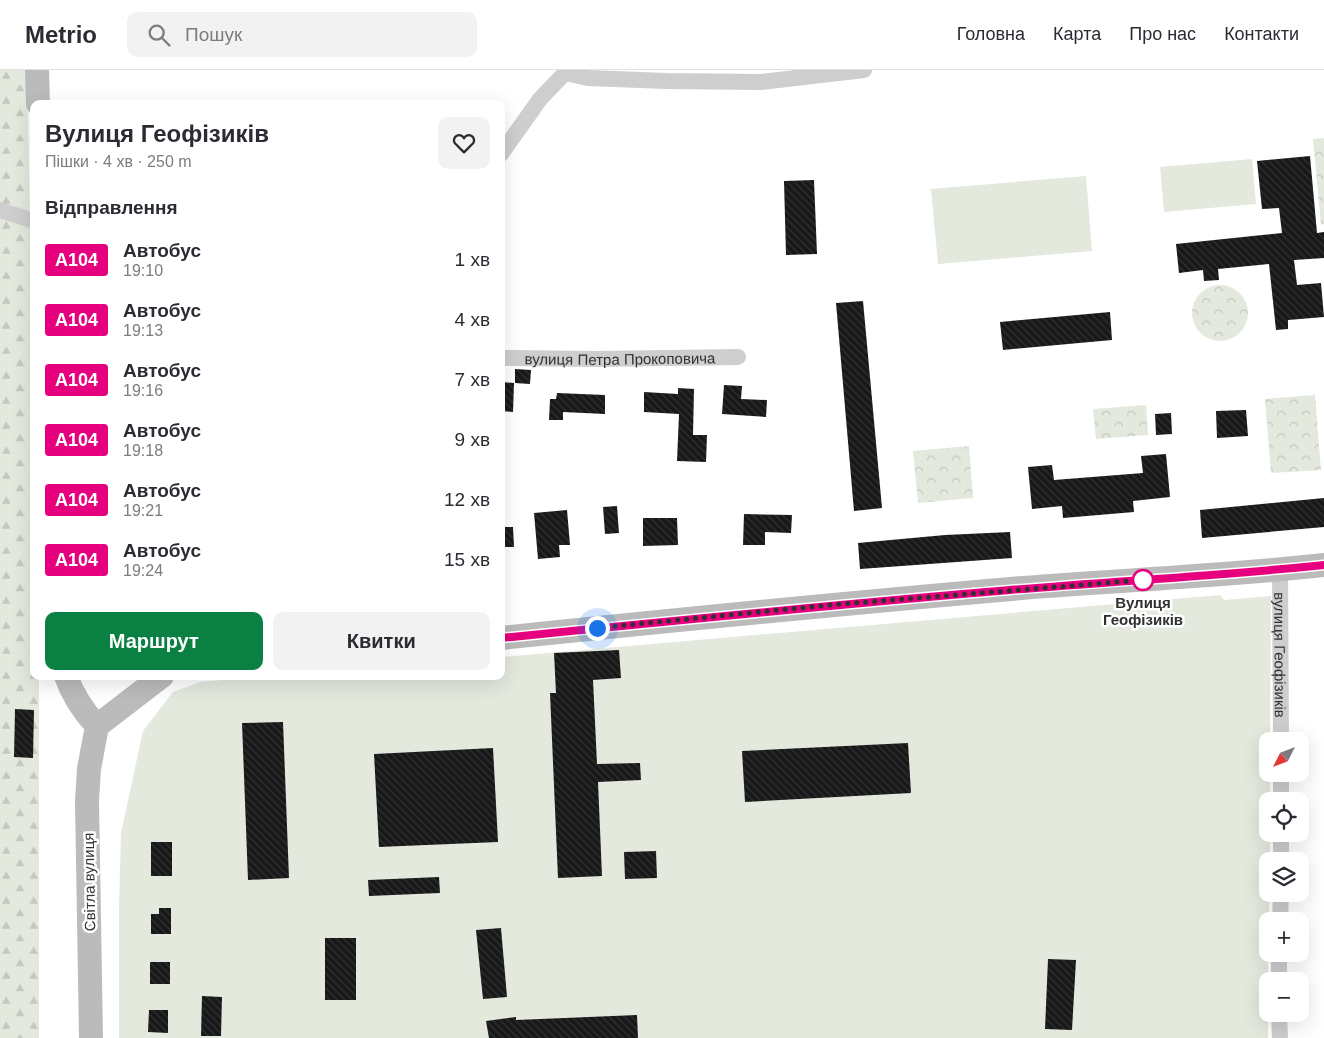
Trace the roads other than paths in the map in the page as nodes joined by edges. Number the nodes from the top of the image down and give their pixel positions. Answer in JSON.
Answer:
{"nodes":[{"id":1,"x":37,"y":70,"type":"edge"},
{"id":2,"x":864,"y":70,"type":"edge"},
{"id":3,"x":565,"y":72,"type":"edge"},
{"id":4,"x":38,"y":100,"type":"edge"},
{"id":5,"x":505,"y":148,"type":"edge"},
{"id":6,"x":0,"y":210,"type":"edge"},
{"id":7,"x":30,"y":220,"type":"edge"},
{"id":8,"x":738,"y":357,"type":"dead end"},
{"id":9,"x":505,"y":358,"type":"edge"},
{"id":10,"x":1324,"y":565,"type":"edge"},
{"id":11,"x":1280,"y":570,"type":"junction"},
{"id":12,"x":505,"y":638,"type":"edge"},
{"id":13,"x":67,"y":680,"type":"edge"},
{"id":14,"x":157,"y":680,"type":"edge"},
{"id":15,"x":97,"y":726,"type":"junction"},
{"id":16,"x":1281,"y":732,"type":"edge"},
{"id":17,"x":1279,"y":1022,"type":"edge"},
{"id":18,"x":91,"y":1038,"type":"edge"},
{"id":19,"x":1280,"y":1038,"type":"edge"}],
"edges":[{"from":1,"to":4,"type":"main road"},
{"from":2,"to":3,"type":"street"},
{"from":3,"to":5,"type":"street"},
{"from":6,"to":7,"type":"street"},
{"from":8,"to":9,"type":"street","name":"вулиця Петра Прокоповича"},
{"from":10,"to":11,"type":"main road"},
{"from":11,"to":12,"type":"main road"},
{"from":11,"to":16,"type":"street","name":"вулиця Геофізиків"},
{"from":13,"to":15,"type":"main road"},
{"from":14,"to":15,"type":"main road"},
{"from":15,"to":18,"type":"main road","name":"Світла вулиця"},
{"from":17,"to":19,"type":"street"}]}
